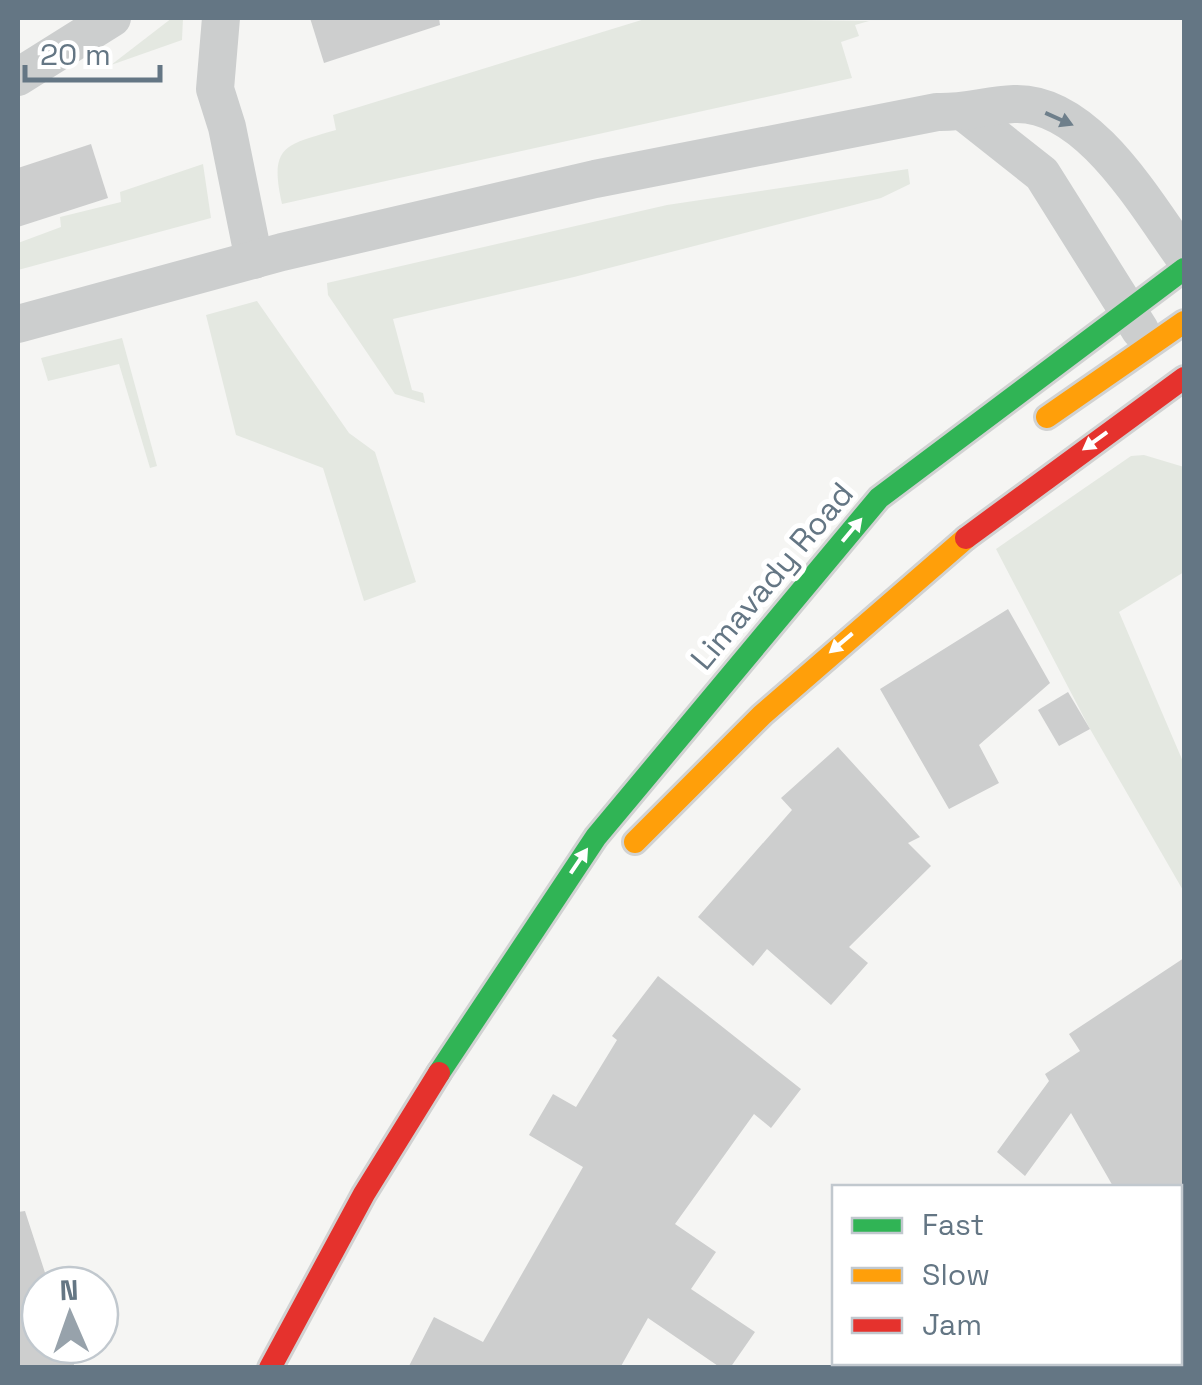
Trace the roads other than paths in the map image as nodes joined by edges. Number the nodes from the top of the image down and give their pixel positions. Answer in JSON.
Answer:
{"nodes":[{"id":1,"x":112,"y":18,"type":"edge"},
{"id":2,"x":220,"y":18,"type":"edge"},
{"id":3,"x":18,"y":77,"type":"edge"},
{"id":4,"x":965,"y":113,"type":"junction"},
{"id":5,"x":1184,"y":257,"type":"edge"},
{"id":6,"x":254,"y":260,"type":"junction"},
{"id":7,"x":1184,"y":269,"type":"edge"},
{"id":8,"x":1126,"y":310,"type":"junction"},
{"id":9,"x":1184,"y":322,"type":"edge"},
{"id":10,"x":18,"y":324,"type":"edge"},
{"id":11,"x":1149,"y":344,"type":"junction"},
{"id":12,"x":1181,"y":386,"type":"edge"},
{"id":13,"x":1022,"y":436,"type":"dead end"},
{"id":14,"x":847,"y":571,"type":"dead end"},
{"id":15,"x":788,"y":607,"type":"junction"},
{"id":16,"x":614,"y":864,"type":"dead end"},
{"id":17,"x":588,"y":892,"type":"dead end"},
{"id":18,"x":485,"y":1000,"type":"junction"},
{"id":19,"x":270,"y":1368,"type":"edge"}],
"edges":[{"from":1,"to":3,"type":"street"},
{"from":2,"to":6,"type":"street"},
{"from":4,"to":5,"type":"street","one_way":true},
{"from":4,"to":6,"type":"street"},
{"from":4,"to":8,"type":"street"},
{"from":6,"to":10,"type":"street"},
{"from":7,"to":8,"type":"highway","name":"Limavady Road"},
{"from":8,"to":11,"type":"street"},
{"from":15,"to":8,"type":"highway","name":"Limavady Road","one_way":true},
{"from":9,"to":11,"type":"highway"},
{"from":11,"to":12,"type":"street"},
{"from":11,"to":13,"type":"highway"},
{"from":12,"to":16,"type":"highway","one_way":true},
{"from":14,"to":15,"type":"highway"},
{"from":18,"to":15,"type":"highway","name":"Limavady Road","one_way":true},
{"from":17,"to":18,"type":"highway","name":"Limavady Road"},
{"from":18,"to":19,"type":"highway","name":"Limavady Road"}]}
